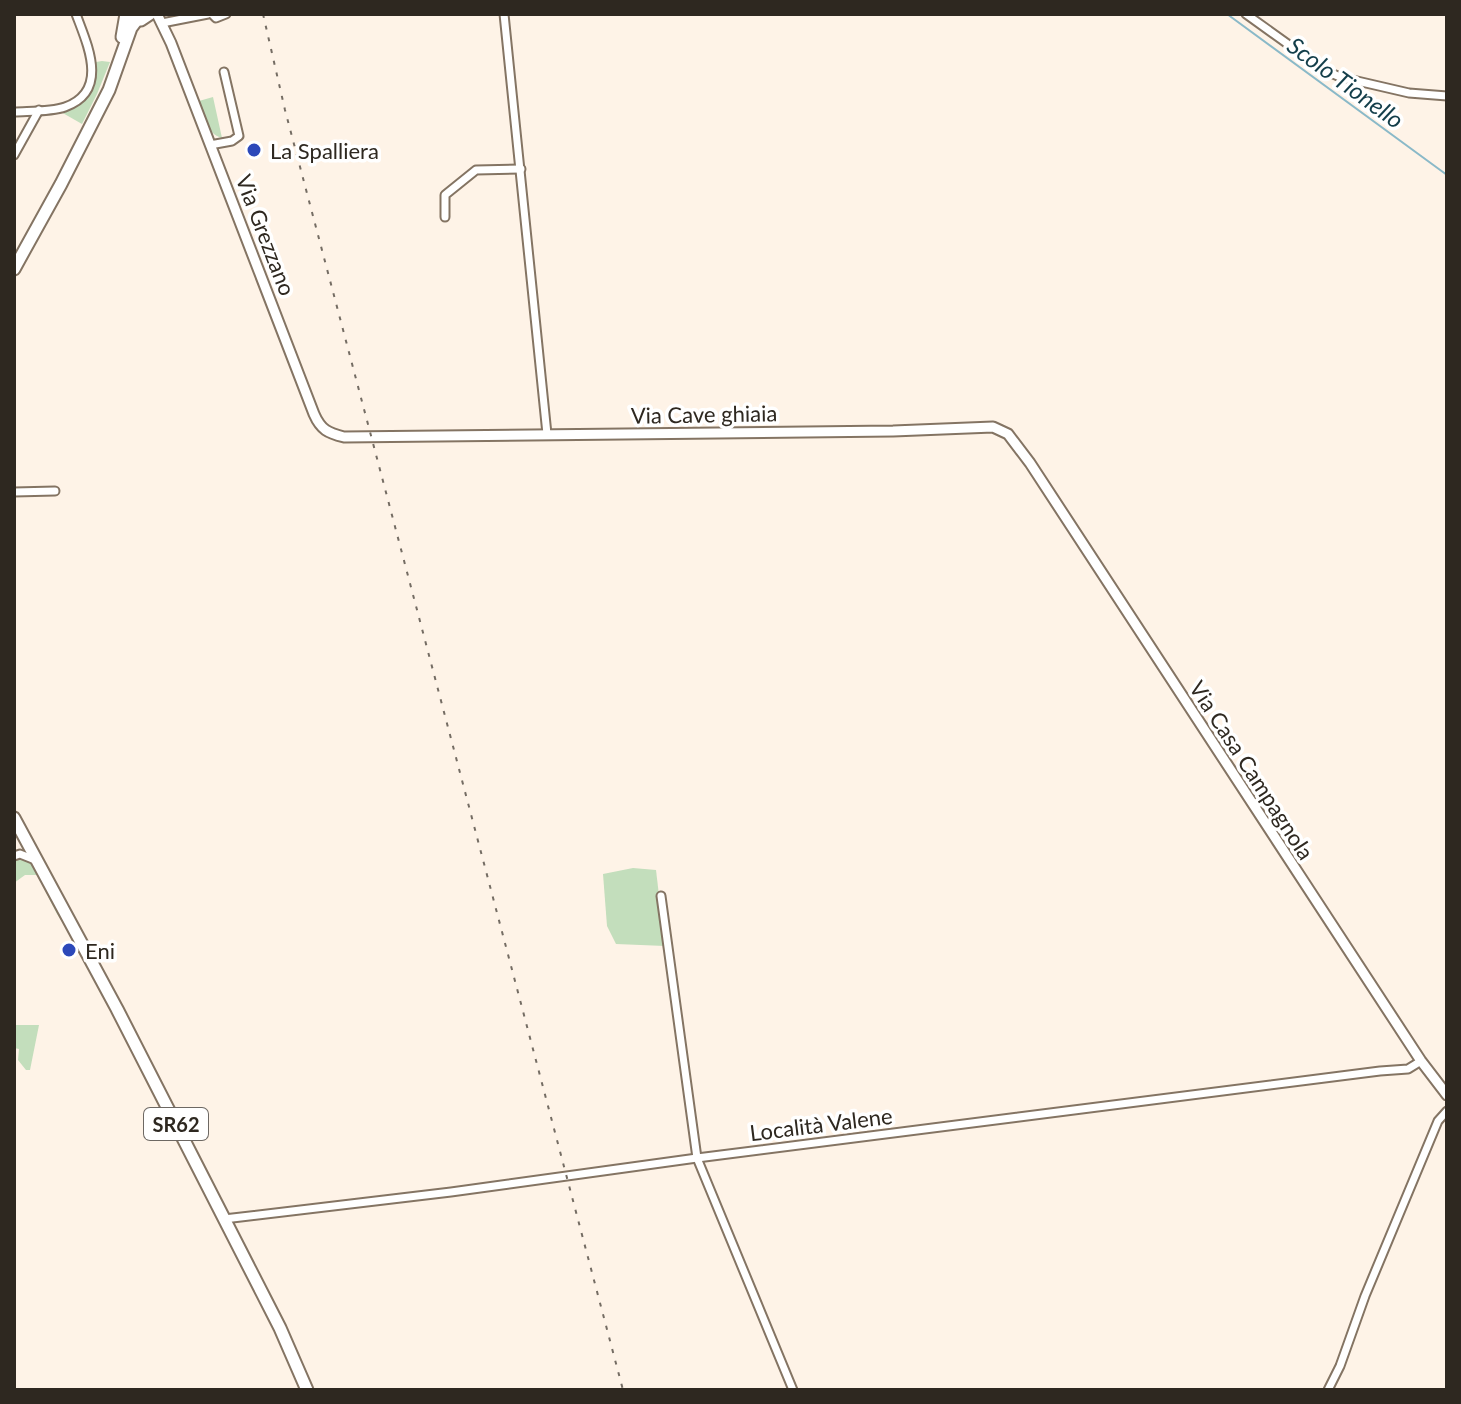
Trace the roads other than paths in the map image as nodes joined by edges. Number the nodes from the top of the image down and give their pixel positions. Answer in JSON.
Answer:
{"nodes":[{"id":1,"x":76,"y":14,"type":"edge"},
{"id":2,"x":210,"y":14,"type":"edge"},
{"id":3,"x":226,"y":14,"type":"edge"},
{"id":4,"x":504,"y":14,"type":"edge"},
{"id":5,"x":1246,"y":14,"type":"edge"},
{"id":6,"x":137,"y":16,"type":"edge"},
{"id":7,"x":161,"y":22,"type":"edge"},
{"id":8,"x":224,"y":72,"type":"dead end"},
{"id":9,"x":1447,"y":96,"type":"edge"},
{"id":10,"x":39,"y":110,"type":"junction"},
{"id":11,"x":14,"y":112,"type":"edge"},
{"id":12,"x":210,"y":145,"type":"junction"},
{"id":13,"x":14,"y":155,"type":"edge"},
{"id":14,"x":521,"y":169,"type":"junction"},
{"id":15,"x":445,"y":217,"type":"dead end"},
{"id":16,"x":14,"y":269,"type":"edge"},
{"id":17,"x":547,"y":434,"type":"junction"},
{"id":18,"x":363,"y":437,"type":"joint"},
{"id":19,"x":1030,"y":463,"type":"joint"},
{"id":20,"x":55,"y":491,"type":"dead end"},
{"id":21,"x":14,"y":492,"type":"edge"},
{"id":22,"x":14,"y":818,"type":"edge"},
{"id":23,"x":14,"y":856,"type":"edge"},
{"id":24,"x":38,"y":861,"type":"junction"},
{"id":25,"x":661,"y":896,"type":"dead end"},
{"id":26,"x":1421,"y":1061,"type":"junction"},
{"id":27,"x":1447,"y":1095,"type":"edge"},
{"id":28,"x":1447,"y":1111,"type":"edge"},
{"id":29,"x":697,"y":1158,"type":"junction"},
{"id":30,"x":224,"y":1219,"type":"junction"},
{"id":31,"x":307,"y":1390,"type":"edge"},
{"id":32,"x":793,"y":1390,"type":"edge"},
{"id":33,"x":1328,"y":1390,"type":"edge"}],
"edges":[{"from":1,"to":10,"type":"street"},
{"from":2,"to":3,"type":"street"},
{"from":2,"to":7,"type":"street"},
{"from":4,"to":14,"type":"street"},
{"from":5,"to":9,"type":"street"},
{"from":6,"to":7,"type":"street"},
{"from":6,"to":16,"type":"main road"},
{"from":7,"to":12,"type":"street","name":"Via Grezzano"},
{"from":8,"to":12,"type":"street"},
{"from":10,"to":11,"type":"street"},
{"from":10,"to":13,"type":"street"},
{"from":12,"to":18,"type":"street","name":"Via Grezzano"},
{"from":14,"to":15,"type":"street"},
{"from":14,"to":17,"type":"street"},
{"from":17,"to":18,"type":"street","name":"Via Cave ghiaia"},
{"from":17,"to":19,"type":"street","name":"Via Cave ghiaia"},
{"from":19,"to":26,"type":"street","name":"Via Casa Campagnola"},
{"from":20,"to":21,"type":"street"},
{"from":22,"to":24,"type":"main road","number":"SR62"},
{"from":23,"to":24,"type":"street"},
{"from":24,"to":30,"type":"main road","number":"SR62"},
{"from":25,"to":29,"type":"street"},
{"from":26,"to":27,"type":"street","name":"Via Casa Campagnola"},
{"from":26,"to":29,"type":"street","name":"Località Valene"},
{"from":28,"to":33,"type":"street"},
{"from":29,"to":30,"type":"street","name":"Località Valene"},
{"from":29,"to":32,"type":"street"},
{"from":30,"to":31,"type":"main road","number":"SR62"}]}
